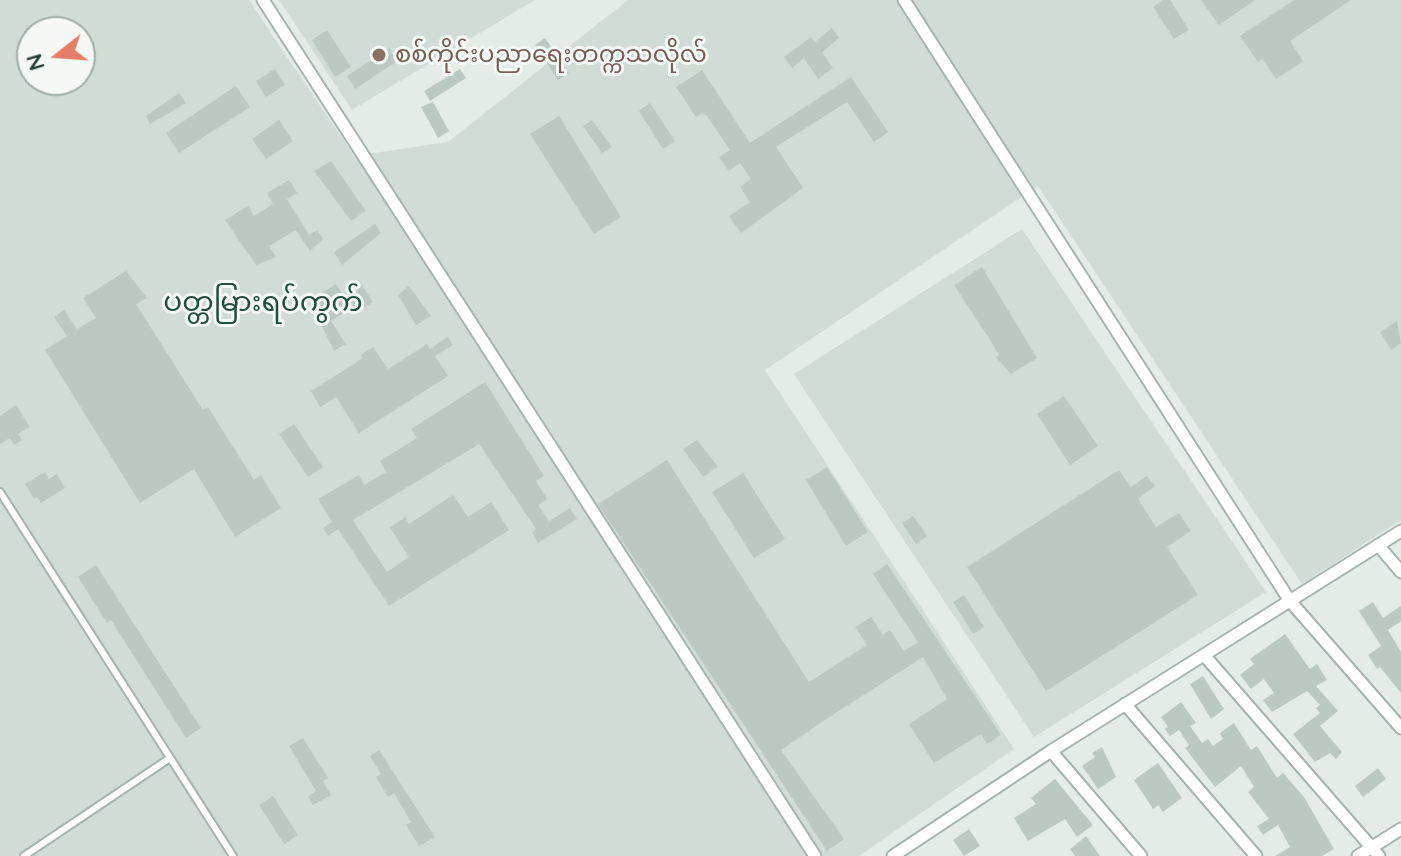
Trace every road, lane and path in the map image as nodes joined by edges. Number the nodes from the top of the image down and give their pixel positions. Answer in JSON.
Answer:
{"nodes":[{"id":1,"x":263,"y":0,"type":"edge"},
{"id":2,"x":904,"y":0,"type":"edge"},
{"id":3,"x":0,"y":492,"type":"edge"},
{"id":4,"x":1401,"y":531,"type":"edge"},
{"id":5,"x":1378,"y":545,"type":"junction"},
{"id":6,"x":1401,"y":572,"type":"edge"},
{"id":7,"x":1290,"y":601,"type":"junction"},
{"id":8,"x":1204,"y":655,"type":"junction"},
{"id":9,"x":1125,"y":704,"type":"junction"},
{"id":10,"x":1401,"y":728,"type":"edge"},
{"id":11,"x":1051,"y":751,"type":"junction"},
{"id":12,"x":170,"y":758,"type":"junction"},
{"id":13,"x":1401,"y":829,"type":"edge"},
{"id":14,"x":1376,"y":852,"type":"edge"},
{"id":15,"x":24,"y":856,"type":"edge"},
{"id":16,"x":233,"y":856,"type":"edge"},
{"id":17,"x":815,"y":856,"type":"edge"},
{"id":18,"x":893,"y":856,"type":"edge"},
{"id":19,"x":1141,"y":856,"type":"edge"},
{"id":20,"x":1256,"y":856,"type":"edge"},
{"id":21,"x":1358,"y":856,"type":"edge"}],
"edges":[{"from":1,"to":17,"type":"street"},
{"from":2,"to":7,"type":"street"},
{"from":3,"to":12,"type":"lane"},
{"from":4,"to":5,"type":"street"},
{"from":5,"to":6,"type":"street"},
{"from":5,"to":7,"type":"street"},
{"from":7,"to":8,"type":"street"},
{"from":7,"to":10,"type":"street"},
{"from":8,"to":9,"type":"street"},
{"from":8,"to":14,"type":"street"},
{"from":9,"to":11,"type":"street"},
{"from":9,"to":20,"type":"street"},
{"from":11,"to":18,"type":"street"},
{"from":11,"to":19,"type":"street"},
{"from":12,"to":15,"type":"lane"},
{"from":12,"to":16,"type":"lane"},
{"from":13,"to":14,"type":"street"},
{"from":14,"to":21,"type":"street"}]}
